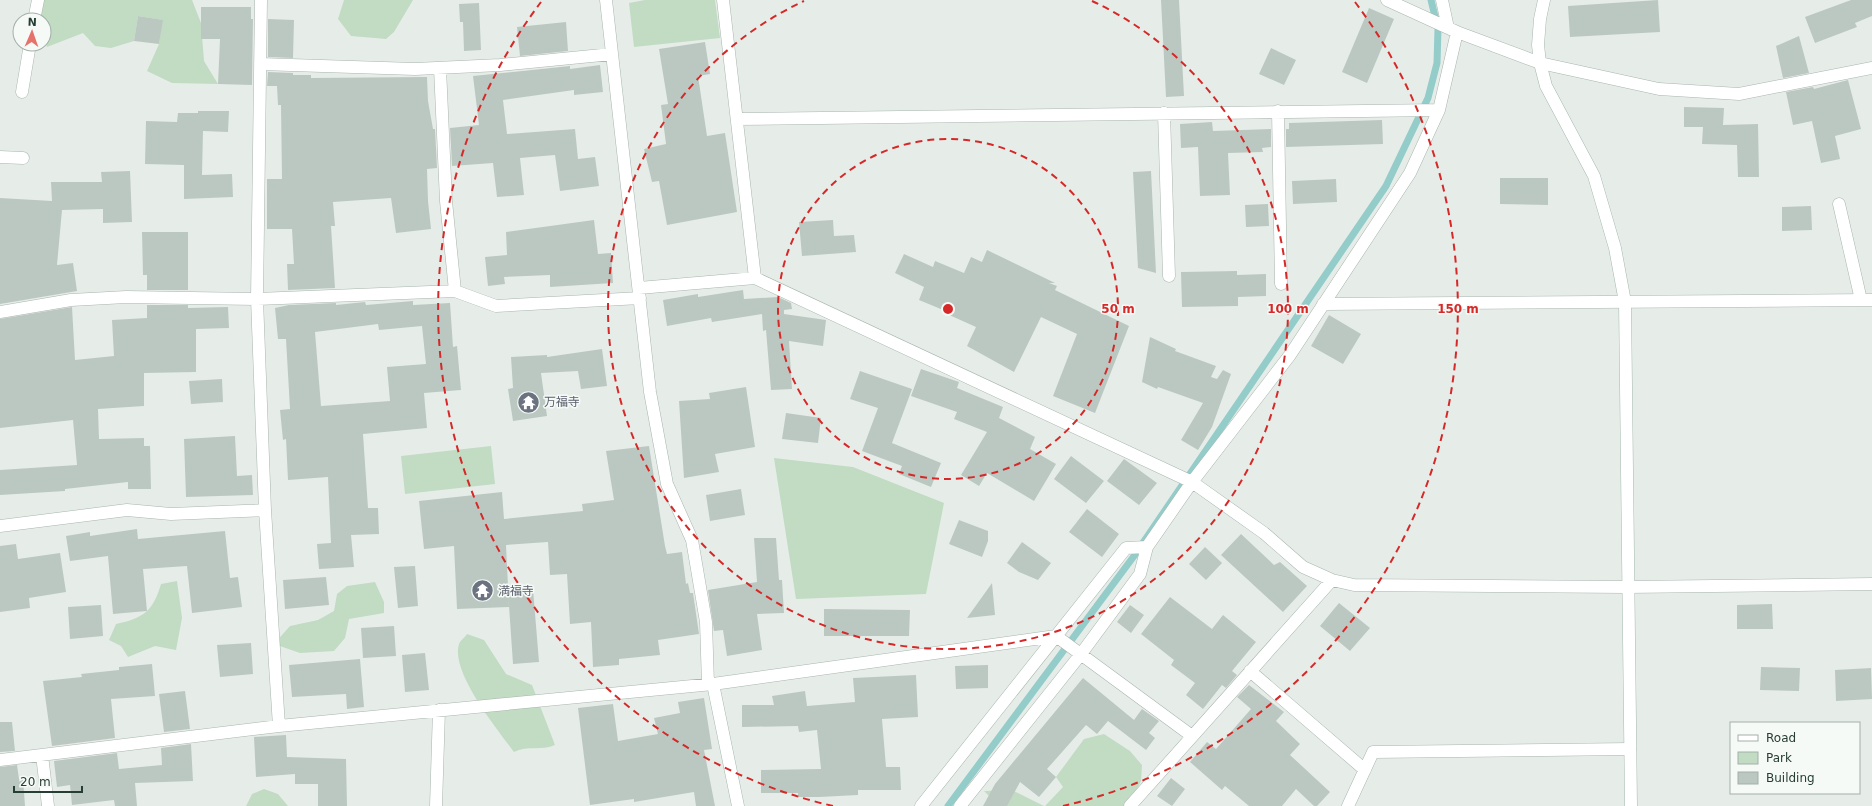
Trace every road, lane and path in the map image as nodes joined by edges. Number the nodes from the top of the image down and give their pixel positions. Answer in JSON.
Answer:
{"nodes":[{"id":1,"x":38,"y":0,"type":"edge"},
{"id":2,"x":261,"y":0,"type":"edge"},
{"id":3,"x":606,"y":0,"type":"edge"},
{"id":4,"x":723,"y":0,"type":"edge"},
{"id":5,"x":1387,"y":0,"type":"edge"},
{"id":6,"x":1442,"y":0,"type":"edge"},
{"id":7,"x":1544,"y":0,"type":"edge"},
{"id":8,"x":36,"y":12,"type":"edge"},
{"id":9,"x":1452,"y":30,"type":"junction"},
{"id":10,"x":29,"y":52,"type":"edge"},
{"id":11,"x":612,"y":54,"type":"junction"},
{"id":12,"x":1540,"y":63,"type":"junction"},
{"id":13,"x":260,"y":64,"type":"junction"},
{"id":14,"x":440,"y":68,"type":"junction"},
{"id":15,"x":1872,"y":68,"type":"edge"},
{"id":16,"x":22,"y":92,"type":"dead end"},
{"id":17,"x":1439,"y":110,"type":"junction"},
{"id":18,"x":1278,"y":111,"type":"junction"},
{"id":19,"x":1164,"y":113,"type":"junction"},
{"id":20,"x":737,"y":119,"type":"junction"},
{"id":21,"x":0,"y":157,"type":"edge"},
{"id":22,"x":23,"y":158,"type":"dead end"},
{"id":23,"x":1839,"y":204,"type":"dead end"},
{"id":24,"x":1169,"y":276,"type":"dead end"},
{"id":25,"x":755,"y":278,"type":"junction"},
{"id":26,"x":1281,"y":284,"type":"dead end"},
{"id":27,"x":455,"y":291,"type":"junction"},
{"id":28,"x":639,"y":293,"type":"junction"},
{"id":29,"x":257,"y":298,"type":"junction"},
{"id":30,"x":1867,"y":300,"type":"edge"},
{"id":31,"x":1624,"y":302,"type":"junction"},
{"id":32,"x":1323,"y":304,"type":"junction"},
{"id":33,"x":0,"y":312,"type":"edge"},
{"id":34,"x":1192,"y":482,"type":"junction"},
{"id":35,"x":265,"y":510,"type":"junction"},
{"id":36,"x":0,"y":526,"type":"edge"},
{"id":37,"x":1147,"y":547,"type":"junction"},
{"id":38,"x":1332,"y":580,"type":"junction"},
{"id":39,"x":1872,"y":584,"type":"edge"},
{"id":40,"x":1627,"y":587,"type":"junction"},
{"id":41,"x":1056,"y":636,"type":"junction"},
{"id":42,"x":1081,"y":654,"type":"junction"},
{"id":43,"x":1250,"y":671,"type":"junction"},
{"id":44,"x":711,"y":684,"type":"junction"},
{"id":45,"x":439,"y":710,"type":"junction"},
{"id":46,"x":279,"y":726,"type":"junction"},
{"id":47,"x":1192,"y":736,"type":"junction"},
{"id":48,"x":1630,"y":749,"type":"junction"},
{"id":49,"x":42,"y":755,"type":"junction"},
{"id":50,"x":0,"y":760,"type":"edge"},
{"id":51,"x":1365,"y":770,"type":"junction"},
{"id":52,"x":48,"y":806,"type":"edge"},
{"id":53,"x":436,"y":806,"type":"edge"},
{"id":54,"x":738,"y":806,"type":"edge"},
{"id":55,"x":921,"y":806,"type":"edge"},
{"id":56,"x":960,"y":806,"type":"edge"},
{"id":57,"x":1130,"y":806,"type":"edge"},
{"id":58,"x":1348,"y":806,"type":"edge"},
{"id":59,"x":1630,"y":806,"type":"edge"}],
"edges":[{"from":1,"to":8,"type":"street"},
{"from":2,"to":13,"type":"street"},
{"from":3,"to":11,"type":"street"},
{"from":4,"to":20,"type":"street"},
{"from":5,"to":9,"type":"street"},
{"from":6,"to":9,"type":"street"},
{"from":7,"to":12,"type":"street"},
{"from":9,"to":12,"type":"street"},
{"from":9,"to":17,"type":"street"},
{"from":10,"to":16,"type":"street"},
{"from":11,"to":14,"type":"street"},
{"from":11,"to":28,"type":"street"},
{"from":12,"to":15,"type":"street"},
{"from":12,"to":31,"type":"street"},
{"from":13,"to":14,"type":"street"},
{"from":13,"to":29,"type":"street"},
{"from":14,"to":27,"type":"street"},
{"from":17,"to":18,"type":"street"},
{"from":17,"to":32,"type":"street"},
{"from":18,"to":19,"type":"street"},
{"from":18,"to":26,"type":"street"},
{"from":19,"to":20,"type":"street"},
{"from":19,"to":24,"type":"street"},
{"from":20,"to":25,"type":"street"},
{"from":21,"to":22,"type":"street"},
{"from":23,"to":30,"type":"street"},
{"from":25,"to":28,"type":"street"},
{"from":25,"to":34,"type":"street"},
{"from":27,"to":28,"type":"street"},
{"from":27,"to":29,"type":"street"},
{"from":28,"to":44,"type":"street"},
{"from":29,"to":33,"type":"street"},
{"from":29,"to":35,"type":"street"},
{"from":30,"to":31,"type":"street"},
{"from":31,"to":32,"type":"street"},
{"from":31,"to":40,"type":"street"},
{"from":32,"to":34,"type":"street"},
{"from":34,"to":37,"type":"street"},
{"from":34,"to":38,"type":"street"},
{"from":35,"to":36,"type":"street"},
{"from":35,"to":46,"type":"street"},
{"from":37,"to":41,"type":"street"},
{"from":37,"to":42,"type":"street"},
{"from":38,"to":40,"type":"street"},
{"from":38,"to":43,"type":"street"},
{"from":39,"to":40,"type":"street"},
{"from":40,"to":48,"type":"street"},
{"from":41,"to":42,"type":"street"},
{"from":41,"to":44,"type":"street"},
{"from":41,"to":55,"type":"street"},
{"from":42,"to":47,"type":"street"},
{"from":42,"to":56,"type":"street"},
{"from":43,"to":47,"type":"street"},
{"from":43,"to":51,"type":"street"},
{"from":44,"to":45,"type":"street"},
{"from":44,"to":54,"type":"street"},
{"from":45,"to":46,"type":"street"},
{"from":45,"to":53,"type":"street"},
{"from":46,"to":49,"type":"street"},
{"from":47,"to":57,"type":"street"},
{"from":48,"to":51,"type":"street"},
{"from":48,"to":59,"type":"street"},
{"from":49,"to":50,"type":"street"},
{"from":49,"to":52,"type":"street"},
{"from":51,"to":58,"type":"street"}]}
